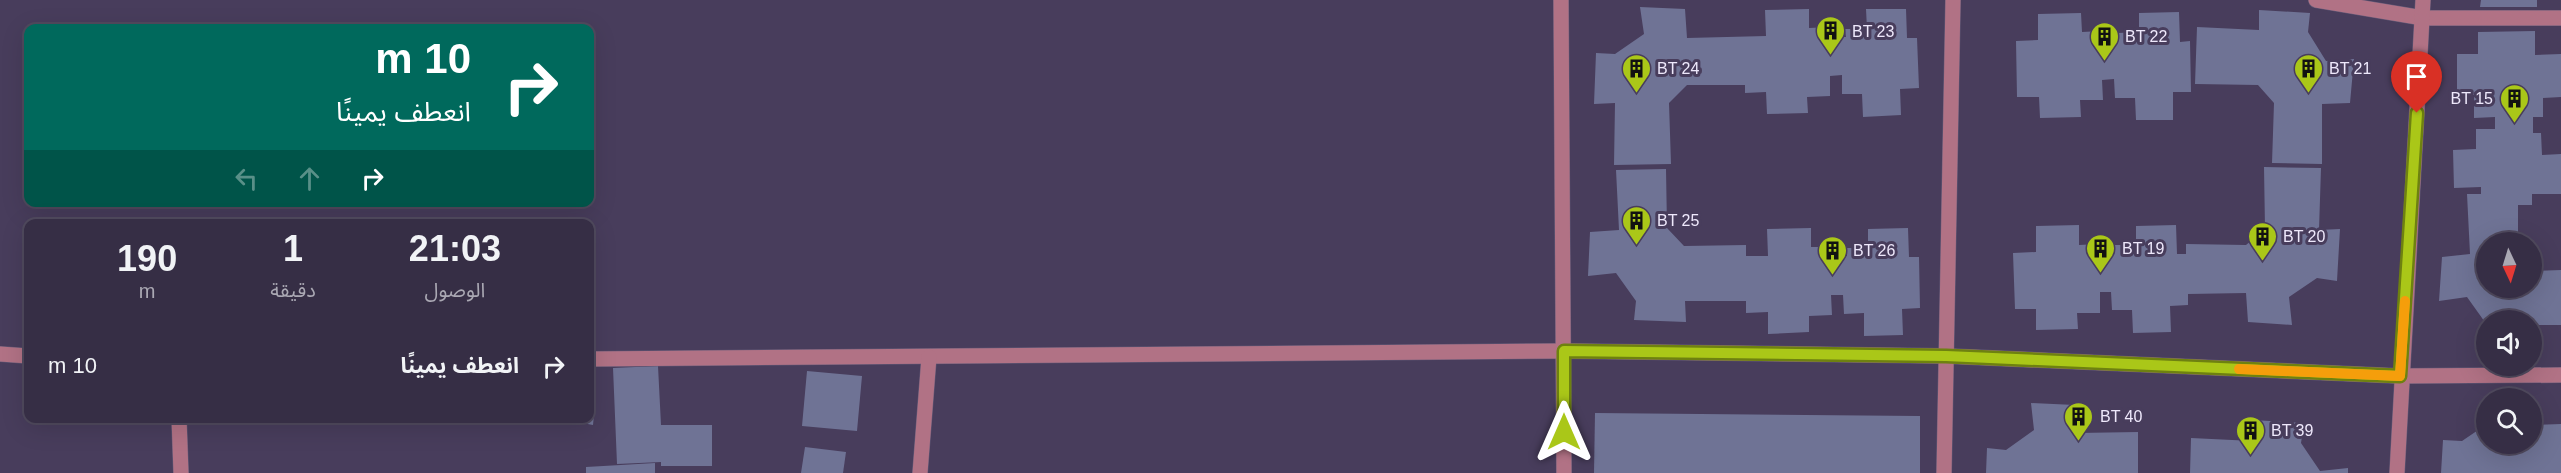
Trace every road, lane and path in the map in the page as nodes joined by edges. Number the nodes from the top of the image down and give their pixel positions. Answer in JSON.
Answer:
{"nodes":[{"id":1,"x":1562,"y":0,"type":"edge"},
{"id":2,"x":1953,"y":0,"type":"edge"},
{"id":3,"x":2316,"y":0,"type":"edge"},
{"id":4,"x":2423,"y":0,"type":"edge"},
{"id":5,"x":2423,"y":18,"type":"junction"},
{"id":6,"x":2561,"y":18,"type":"edge"},
{"id":7,"x":1564,"y":351,"type":"junction"},
{"id":8,"x":0,"y":354,"type":"edge"},
{"id":9,"x":24,"y":356,"type":"edge"},
{"id":10,"x":1946,"y":356,"type":"junction"},
{"id":11,"x":929,"y":357,"type":"junction"},
{"id":12,"x":594,"y":359,"type":"edge"},
{"id":13,"x":2561,"y":375,"type":"edge"},
{"id":14,"x":2400,"y":376,"type":"junction"},
{"id":15,"x":179,"y":423,"type":"edge"},
{"id":16,"x":181,"y":473,"type":"edge"},
{"id":17,"x":920,"y":473,"type":"edge"},
{"id":18,"x":1564,"y":473,"type":"edge"},
{"id":19,"x":1944,"y":473,"type":"edge"},
{"id":20,"x":2397,"y":473,"type":"edge"}],
"edges":[{"from":1,"to":7,"type":"street"},
{"from":2,"to":10,"type":"street"},
{"from":3,"to":5,"type":"street"},
{"from":4,"to":5,"type":"street"},
{"from":5,"to":6,"type":"street"},
{"from":5,"to":14,"type":"street"},
{"from":7,"to":10,"type":"street"},
{"from":7,"to":11,"type":"street"},
{"from":7,"to":18,"type":"street"},
{"from":8,"to":9,"type":"street"},
{"from":10,"to":14,"type":"street"},
{"from":10,"to":19,"type":"street"},
{"from":11,"to":12,"type":"street"},
{"from":11,"to":17,"type":"street"},
{"from":13,"to":14,"type":"street"},
{"from":14,"to":20,"type":"street"},
{"from":15,"to":16,"type":"street"}]}
